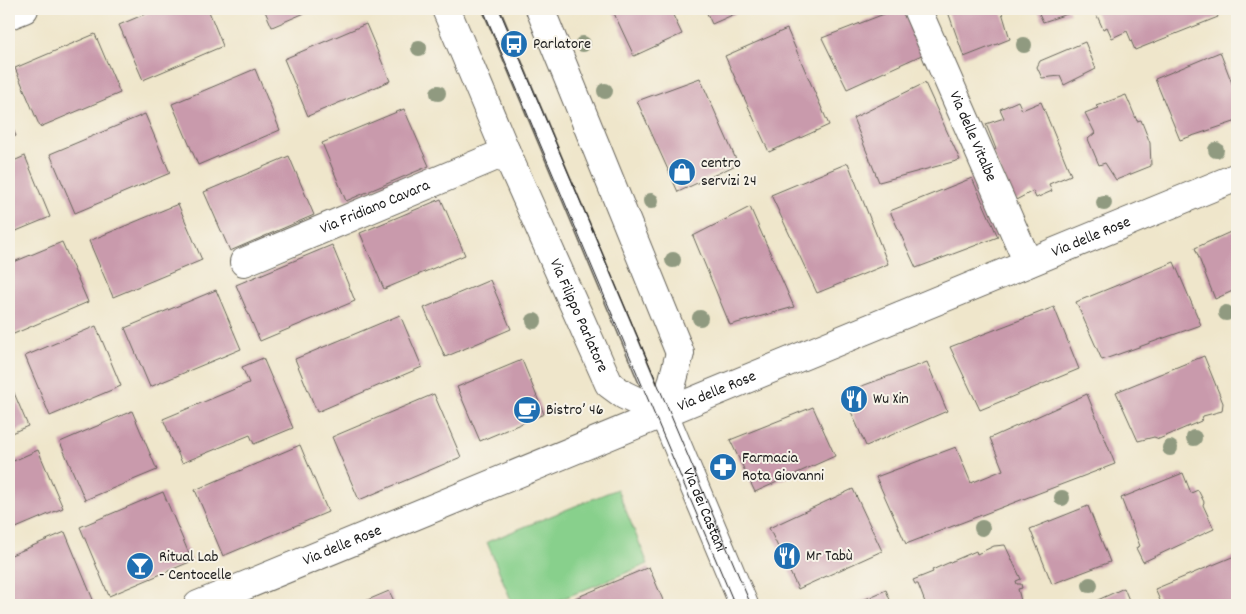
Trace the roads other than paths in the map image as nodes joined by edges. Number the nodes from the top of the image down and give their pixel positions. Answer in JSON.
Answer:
{"nodes":[{"id":1,"x":24,"y":9,"type":"edge"},
{"id":2,"x":446,"y":9,"type":"edge"},
{"id":3,"x":491,"y":9,"type":"edge"},
{"id":4,"x":540,"y":9,"type":"edge"},
{"id":5,"x":916,"y":9,"type":"edge"},
{"id":6,"x":9,"y":15,"type":"edge"},
{"id":7,"x":506,"y":152,"type":"junction"},
{"id":8,"x":1237,"y":177,"type":"edge"},
{"id":9,"x":244,"y":262,"type":"dead end"},
{"id":10,"x":1028,"y":263,"type":"junction"},
{"id":11,"x":664,"y":414,"type":"junction"},
{"id":12,"x":198,"y":605,"type":"edge"},
{"id":13,"x":744,"y":605,"type":"edge"}],
"edges":[{"from":1,"to":6,"type":"street"},
{"from":2,"to":7,"type":"street","name":"Via Filippo Parlatore"},
{"from":3,"to":11,"type":"lane"},
{"from":4,"to":11,"type":"street"},
{"from":5,"to":10,"type":"street","name":"Via delle Vitalbe"},
{"from":7,"to":9,"type":"street","name":"Via Fridiano Cavara"},
{"from":7,"to":11,"type":"street","name":"Via Filippo Parlatore"},
{"from":8,"to":10,"type":"street","name":"Via delle Rose"},
{"from":10,"to":11,"type":"street","name":"Via delle Rose"},
{"from":11,"to":12,"type":"street","name":"Via delle Rose"},
{"from":11,"to":13,"type":"street","name":"Via dei Castani"}]}
